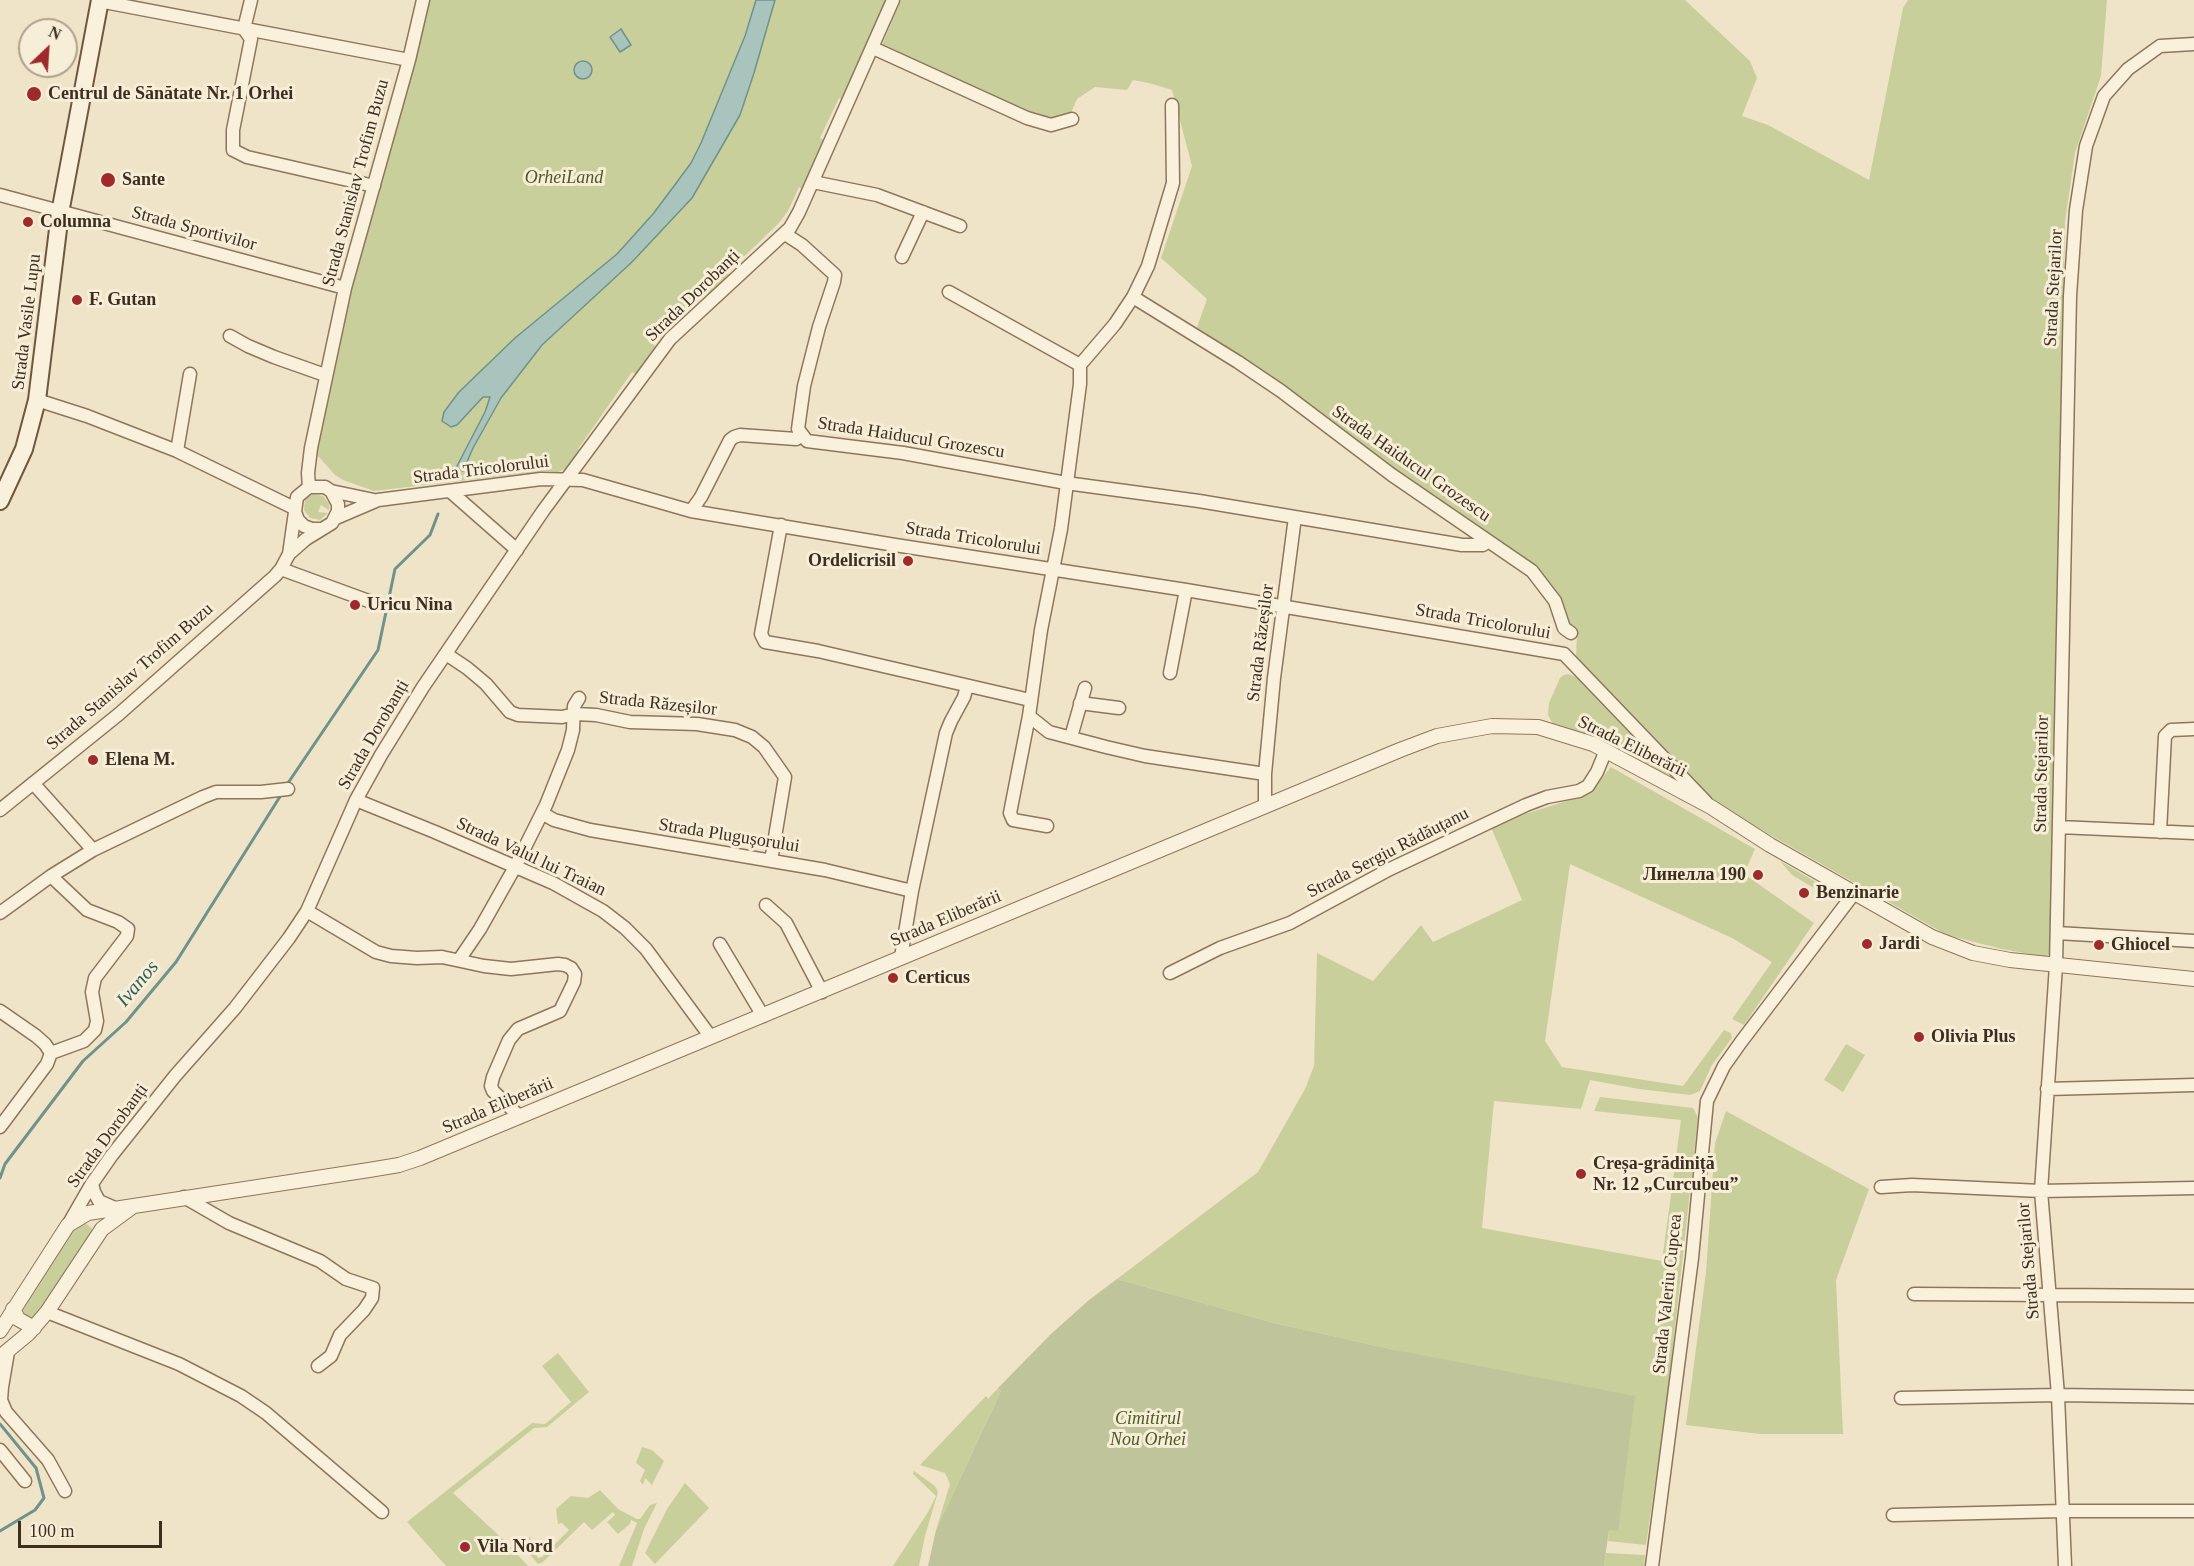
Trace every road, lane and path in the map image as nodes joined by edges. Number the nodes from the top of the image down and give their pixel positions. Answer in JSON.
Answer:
{"nodes":[{"id":1,"x":251,"y":0,"type":"edge"},
{"id":2,"x":423,"y":0,"type":"edge"},
{"id":3,"x":893,"y":0,"type":"edge"},
{"id":4,"x":99,"y":1,"type":"edge"},
{"id":5,"x":244,"y":28,"type":"junction"},
{"id":6,"x":2194,"y":44,"type":"edge"},
{"id":7,"x":873,"y":48,"type":"junction"},
{"id":8,"x":409,"y":60,"type":"junction"},
{"id":9,"x":1172,"y":105,"type":"dead end"},
{"id":10,"x":1072,"y":119,"type":"dead end"},
{"id":11,"x":813,"y":182,"type":"junction"},
{"id":12,"x":374,"y":186,"type":"junction"},
{"id":13,"x":0,"y":195,"type":"edge"},
{"id":14,"x":923,"y":212,"type":"junction"},
{"id":15,"x":60,"y":213,"type":"junction"},
{"id":16,"x":960,"y":226,"type":"dead end"},
{"id":17,"x":785,"y":234,"type":"junction"},
{"id":18,"x":902,"y":257,"type":"dead end"},
{"id":19,"x":345,"y":288,"type":"junction"},
{"id":20,"x":948,"y":292,"type":"dead end"},
{"id":21,"x":1133,"y":297,"type":"junction"},
{"id":22,"x":230,"y":336,"type":"dead end"},
{"id":23,"x":1080,"y":365,"type":"junction"},
{"id":24,"x":190,"y":374,"type":"dead end"},
{"id":25,"x":325,"y":375,"type":"junction"},
{"id":26,"x":37,"y":399,"type":"junction"},
{"id":27,"x":801,"y":436,"type":"junction"},
{"id":28,"x":177,"y":451,"type":"junction"},
{"id":29,"x":567,"y":479,"type":"junction"},
{"id":30,"x":1066,"y":483,"type":"junction"},
{"id":31,"x":309,"y":487,"type":"junction"},
{"id":32,"x":331,"y":491,"type":"junction"},
{"id":33,"x":451,"y":492,"type":"junction"},
{"id":34,"x":378,"y":500,"type":"junction"},
{"id":35,"x":0,"y":501,"type":"edge"},
{"id":36,"x":294,"y":510,"type":"junction"},
{"id":37,"x":691,"y":510,"type":"junction"},
{"id":38,"x":1295,"y":517,"type":"junction"},
{"id":39,"x":336,"y":518,"type":"junction"},
{"id":40,"x":781,"y":525,"type":"junction"},
{"id":41,"x":320,"y":529,"type":"junction"},
{"id":42,"x":1488,"y":541,"type":"junction"},
{"id":43,"x":517,"y":550,"type":"junction"},
{"id":44,"x":289,"y":554,"type":"junction"},
{"id":45,"x":281,"y":569,"type":"junction"},
{"id":46,"x":1053,"y":570,"type":"junction"},
{"id":47,"x":1186,"y":590,"type":"junction"},
{"id":48,"x":374,"y":603,"type":"dead end"},
{"id":49,"x":1284,"y":607,"type":"junction"},
{"id":50,"x":1571,"y":633,"type":"dead end"},
{"id":51,"x":446,"y":654,"type":"junction"},
{"id":52,"x":1170,"y":673,"type":"dead end"},
{"id":53,"x":967,"y":686,"type":"junction"},
{"id":54,"x":1085,"y":688,"type":"dead end"},
{"id":55,"x":579,"y":698,"type":"dead end"},
{"id":56,"x":1030,"y":700,"type":"junction"},
{"id":57,"x":1080,"y":703,"type":"junction"},
{"id":58,"x":1119,"y":708,"type":"dead end"},
{"id":59,"x":575,"y":714,"type":"junction"},
{"id":60,"x":1029,"y":716,"type":"junction"},
{"id":61,"x":2194,"y":729,"type":"edge"},
{"id":62,"x":1071,"y":737,"type":"junction"},
{"id":63,"x":1606,"y":750,"type":"junction"},
{"id":64,"x":1265,"y":774,"type":"junction"},
{"id":65,"x":33,"y":783,"type":"junction"},
{"id":66,"x":288,"y":789,"type":"dead end"},
{"id":67,"x":356,"y":800,"type":"junction"},
{"id":68,"x":1265,"y":806,"type":"junction"},
{"id":69,"x":1711,"y":807,"type":"junction"},
{"id":70,"x":0,"y":810,"type":"edge"},
{"id":71,"x":542,"y":813,"type":"junction"},
{"id":72,"x":1047,"y":826,"type":"dead end"},
{"id":73,"x":2059,"y":827,"type":"junction"},
{"id":74,"x":2160,"y":832,"type":"junction"},
{"id":75,"x":2194,"y":833,"type":"edge"},
{"id":76,"x":93,"y":850,"type":"junction"},
{"id":77,"x":771,"y":861,"type":"junction"},
{"id":78,"x":515,"y":867,"type":"junction"},
{"id":79,"x":51,"y":876,"type":"junction"},
{"id":80,"x":912,"y":891,"type":"junction"},
{"id":81,"x":1855,"y":892,"type":"junction"},
{"id":82,"x":766,"y":905,"type":"dead end"},
{"id":83,"x":307,"y":911,"type":"junction"},
{"id":84,"x":0,"y":913,"type":"edge"},
{"id":85,"x":2057,"y":933,"type":"junction"},
{"id":86,"x":2194,"y":941,"type":"edge"},
{"id":87,"x":720,"y":944,"type":"dead end"},
{"id":88,"x":901,"y":957,"type":"junction"},
{"id":89,"x":459,"y":960,"type":"junction"},
{"id":90,"x":2056,"y":965,"type":"junction"},
{"id":91,"x":1170,"y":973,"type":"dead end"},
{"id":92,"x":2194,"y":979,"type":"edge"},
{"id":93,"x":822,"y":992,"type":"junction"},
{"id":94,"x":0,"y":1011,"type":"edge"},
{"id":95,"x":763,"y":1016,"type":"junction"},
{"id":96,"x":710,"y":1036,"type":"junction"},
{"id":97,"x":51,"y":1053,"type":"junction"},
{"id":98,"x":2194,"y":1085,"type":"edge"},
{"id":99,"x":2047,"y":1089,"type":"junction"},
{"id":100,"x":520,"y":1117,"type":"junction"},
{"id":101,"x":0,"y":1127,"type":"edge"},
{"id":102,"x":92,"y":1183,"type":"junction"},
{"id":103,"x":1881,"y":1187,"type":"dead end"},
{"id":104,"x":2194,"y":1188,"type":"edge"},
{"id":105,"x":2041,"y":1191,"type":"junction"},
{"id":106,"x":184,"y":1197,"type":"junction"},
{"id":107,"x":134,"y":1206,"type":"junction"},
{"id":108,"x":115,"y":1208,"type":"junction"},
{"id":109,"x":81,"y":1217,"type":"junction"},
{"id":110,"x":68,"y":1225,"type":"junction"},
{"id":111,"x":99,"y":1234,"type":"junction"},
{"id":112,"x":1914,"y":1294,"type":"dead end"},
{"id":113,"x":2050,"y":1295,"type":"junction"},
{"id":114,"x":2194,"y":1296,"type":"edge"},
{"id":115,"x":13,"y":1310,"type":"junction"},
{"id":116,"x":47,"y":1312,"type":"junction"},
{"id":117,"x":34,"y":1328,"type":"junction"},
{"id":118,"x":0,"y":1331,"type":"edge"},
{"id":119,"x":4,"y":1354,"type":"edge"},
{"id":120,"x":318,"y":1366,"type":"dead end"},
{"id":121,"x":2058,"y":1395,"type":"junction"},
{"id":122,"x":2194,"y":1397,"type":"edge"},
{"id":123,"x":1901,"y":1398,"type":"dead end"},
{"id":124,"x":0,"y":1450,"type":"edge"},
{"id":125,"x":25,"y":1481,"type":"dead end"},
{"id":126,"x":65,"y":1491,"type":"dead end"},
{"id":127,"x":2063,"y":1511,"type":"junction"},
{"id":128,"x":2194,"y":1511,"type":"edge"},
{"id":129,"x":382,"y":1512,"type":"dead end"},
{"id":130,"x":1893,"y":1515,"type":"dead end"},
{"id":131,"x":1652,"y":1566,"type":"edge"},
{"id":132,"x":2065,"y":1566,"type":"edge"}],
"edges":[{"from":1,"to":5,"type":"street"},
{"from":2,"to":8,"type":"street","name":"Strada Stanislav Trofim Buzu"},
{"from":3,"to":7,"type":"street","name":"Strada Dorobanți"},
{"from":4,"to":5,"type":"street"},
{"from":4,"to":15,"type":"main road","name":"Strada Vasile Lupu"},
{"from":5,"to":8,"type":"street"},
{"from":5,"to":12,"type":"street"},
{"from":6,"to":73,"type":"street","name":"Strada Stejarilor"},
{"from":7,"to":10,"type":"street"},
{"from":7,"to":11,"type":"street","name":"Strada Dorobanți"},
{"from":8,"to":12,"type":"street","name":"Strada Stanislav Trofim Buzu"},
{"from":9,"to":21,"type":"street"},
{"from":11,"to":14,"type":"street"},
{"from":11,"to":17,"type":"street","name":"Strada Dorobanți"},
{"from":12,"to":19,"type":"street","name":"Strada Stanislav Trofim Buzu"},
{"from":13,"to":15,"type":"street","name":"Strada Sportivilor"},
{"from":14,"to":16,"type":"street"},
{"from":14,"to":18,"type":"street"},
{"from":15,"to":19,"type":"street","name":"Strada Sportivilor"},
{"from":15,"to":26,"type":"main road","name":"Strada Vasile Lupu"},
{"from":17,"to":27,"type":"street","name":"Strada Haiducul Grozescu"},
{"from":17,"to":29,"type":"street","name":"Strada Dorobanți"},
{"from":19,"to":25,"type":"street","name":"Strada Stanislav Trofim Buzu"},
{"from":20,"to":23,"type":"street"},
{"from":21,"to":23,"type":"street"},
{"from":21,"to":42,"type":"street","name":"Strada Haiducul Grozescu"},
{"from":22,"to":25,"type":"street"},
{"from":23,"to":30,"type":"street"},
{"from":24,"to":28,"type":"street"},
{"from":25,"to":31,"type":"street","name":"Strada Stanislav Trofim Buzu"},
{"from":26,"to":28,"type":"street"},
{"from":26,"to":35,"type":"main road","name":"Strada Vasile Lupu"},
{"from":27,"to":30,"type":"street","name":"Strada Haiducul Grozescu"},
{"from":27,"to":37,"type":"street"},
{"from":28,"to":36,"type":"street"},
{"from":29,"to":33,"type":"street","name":"Strada Tricolorului"},
{"from":29,"to":37,"type":"street","name":"Strada Tricolorului"},
{"from":29,"to":43,"type":"street","name":"Strada Dorobanți"},
{"from":30,"to":38,"type":"street","name":"Strada Haiducul Grozescu"},
{"from":30,"to":46,"type":"street"},
{"from":31,"to":32,"type":"street"},
{"from":31,"to":36,"type":"street"},
{"from":32,"to":34,"type":"street","name":"Strada Tricolorului"},
{"from":32,"to":39,"type":"street"},
{"from":33,"to":34,"type":"street","name":"Strada Tricolorului"},
{"from":33,"to":43,"type":"street"},
{"from":34,"to":39,"type":"street","name":"Strada Tricolorului"},
{"from":36,"to":41,"type":"street"},
{"from":36,"to":44,"type":"street","name":"Strada Stanislav Trofim Buzu"},
{"from":37,"to":40,"type":"street","name":"Strada Tricolorului"},
{"from":38,"to":42,"type":"street","name":"Strada Haiducul Grozescu"},
{"from":38,"to":49,"type":"street","name":"Strada Răzeșilor"},
{"from":39,"to":41,"type":"street"},
{"from":40,"to":46,"type":"street","name":"Strada Tricolorului"},
{"from":40,"to":53,"type":"street"},
{"from":41,"to":44,"type":"street"},
{"from":42,"to":50,"type":"street","name":"Strada Haiducul Grozescu"},
{"from":43,"to":51,"type":"street","name":"Strada Dorobanți"},
{"from":44,"to":45,"type":"street","name":"Strada Stanislav Trofim Buzu"},
{"from":45,"to":48,"type":"street"},
{"from":45,"to":65,"type":"street","name":"Strada Stanislav Trofim Buzu"},
{"from":46,"to":47,"type":"street","name":"Strada Tricolorului"},
{"from":46,"to":56,"type":"street","name":"Strada Tricolorului"},
{"from":47,"to":49,"type":"street","name":"Strada Tricolorului"},
{"from":47,"to":52,"type":"street"},
{"from":49,"to":64,"type":"street","name":"Strada Răzeșilor"},
{"from":49,"to":69,"type":"street","name":"Strada Tricolorului"},
{"from":51,"to":59,"type":"street","name":"Strada Răzeșilor"},
{"from":51,"to":67,"type":"street","name":"Strada Dorobanți"},
{"from":53,"to":56,"type":"street"},
{"from":53,"to":80,"type":"street"},
{"from":54,"to":57,"type":"street"},
{"from":55,"to":59,"type":"street"},
{"from":56,"to":60,"type":"street"},
{"from":57,"to":58,"type":"street"},
{"from":57,"to":62,"type":"street"},
{"from":59,"to":71,"type":"street"},
{"from":59,"to":77,"type":"street","name":"Strada Răzeșilor"},
{"from":60,"to":62,"type":"street"},
{"from":60,"to":72,"type":"street"},
{"from":61,"to":74,"type":"street"},
{"from":62,"to":64,"type":"street"},
{"from":63,"to":68,"type":"street","name":"Strada Eliberării"},
{"from":63,"to":69,"type":"street","name":"Strada Eliberării"},
{"from":63,"to":91,"type":"street","name":"Strada Sergiu Rădăuțanu"},
{"from":64,"to":68,"type":"street","name":"Strada Răzeșilor"},
{"from":65,"to":70,"type":"street","name":"Strada Stanislav Trofim Buzu"},
{"from":65,"to":76,"type":"street"},
{"from":66,"to":76,"type":"street"},
{"from":67,"to":78,"type":"street","name":"Strada Valul lui Traian"},
{"from":67,"to":83,"type":"street","name":"Strada Dorobanți"},
{"from":68,"to":88,"type":"street","name":"Strada Eliberării"},
{"from":69,"to":81,"type":"street","name":"Strada Eliberării"},
{"from":71,"to":77,"type":"street","name":"Strada Plugușorului"},
{"from":71,"to":78,"type":"street"},
{"from":73,"to":74,"type":"street"},
{"from":73,"to":85,"type":"street","name":"Strada Stejarilor"},
{"from":74,"to":75,"type":"street"},
{"from":76,"to":79,"type":"street"},
{"from":77,"to":80,"type":"street","name":"Strada Plugușorului"},
{"from":78,"to":89,"type":"street"},
{"from":78,"to":96,"type":"street","name":"Strada Valul lui Traian"},
{"from":79,"to":84,"type":"street"},
{"from":79,"to":97,"type":"street"},
{"from":80,"to":88,"type":"street"},
{"from":81,"to":90,"type":"street","name":"Strada Eliberării"},
{"from":81,"to":131,"type":"street","name":"Strada Valeriu Cupcea"},
{"from":82,"to":93,"type":"street"},
{"from":83,"to":89,"type":"street"},
{"from":83,"to":102,"type":"street","name":"Strada Dorobanți"},
{"from":85,"to":86,"type":"street"},
{"from":85,"to":90,"type":"street","name":"Strada Stejarilor"},
{"from":87,"to":95,"type":"street"},
{"from":88,"to":93,"type":"street","name":"Strada Eliberării"},
{"from":89,"to":100,"type":"street"},
{"from":90,"to":92,"type":"street","name":"Strada Eliberării"},
{"from":90,"to":99,"type":"street","name":"Strada Stejarilor"},
{"from":93,"to":95,"type":"street","name":"Strada Eliberării"},
{"from":94,"to":97,"type":"street"},
{"from":95,"to":96,"type":"street","name":"Strada Eliberării"},
{"from":96,"to":100,"type":"street","name":"Strada Eliberării"},
{"from":97,"to":101,"type":"street"},
{"from":98,"to":99,"type":"street"},
{"from":99,"to":105,"type":"street","name":"Strada Stejarilor"},
{"from":100,"to":106,"type":"street","name":"Strada Eliberării"},
{"from":102,"to":108,"type":"street"},
{"from":102,"to":110,"type":"street","name":"Strada Dorobanți"},
{"from":103,"to":105,"type":"street"},
{"from":104,"to":105,"type":"street"},
{"from":105,"to":113,"type":"street","name":"Strada Stejarilor"},
{"from":106,"to":107,"type":"street","name":"Strada Eliberării"},
{"from":106,"to":120,"type":"street"},
{"from":107,"to":108,"type":"street","name":"Strada Eliberării"},
{"from":107,"to":111,"type":"street","name":"Strada Eliberării"},
{"from":108,"to":109,"type":"street","name":"Strada Eliberării"},
{"from":109,"to":110,"type":"street","name":"Strada Eliberării"},
{"from":109,"to":111,"type":"street"},
{"from":110,"to":115,"type":"street","name":"Strada Dorobanți"},
{"from":111,"to":116,"type":"street","name":"Strada Eliberării"},
{"from":112,"to":113,"type":"street"},
{"from":113,"to":114,"type":"street"},
{"from":113,"to":121,"type":"street","name":"Strada Stejarilor"},
{"from":115,"to":117,"type":"street"},
{"from":115,"to":118,"type":"street","name":"Strada Dorobanți"},
{"from":116,"to":117,"type":"street","name":"Strada Eliberării"},
{"from":116,"to":129,"type":"street"},
{"from":117,"to":119,"type":"street","name":"Strada Eliberării"},
{"from":119,"to":126,"type":"street","name":"Strada Eliberării"},
{"from":121,"to":122,"type":"street"},
{"from":121,"to":123,"type":"street"},
{"from":121,"to":127,"type":"street","name":"Strada Stejarilor"},
{"from":124,"to":125,"type":"street"},
{"from":127,"to":128,"type":"street"},
{"from":127,"to":130,"type":"street"},
{"from":127,"to":132,"type":"street","name":"Strada Stejarilor"}]}
